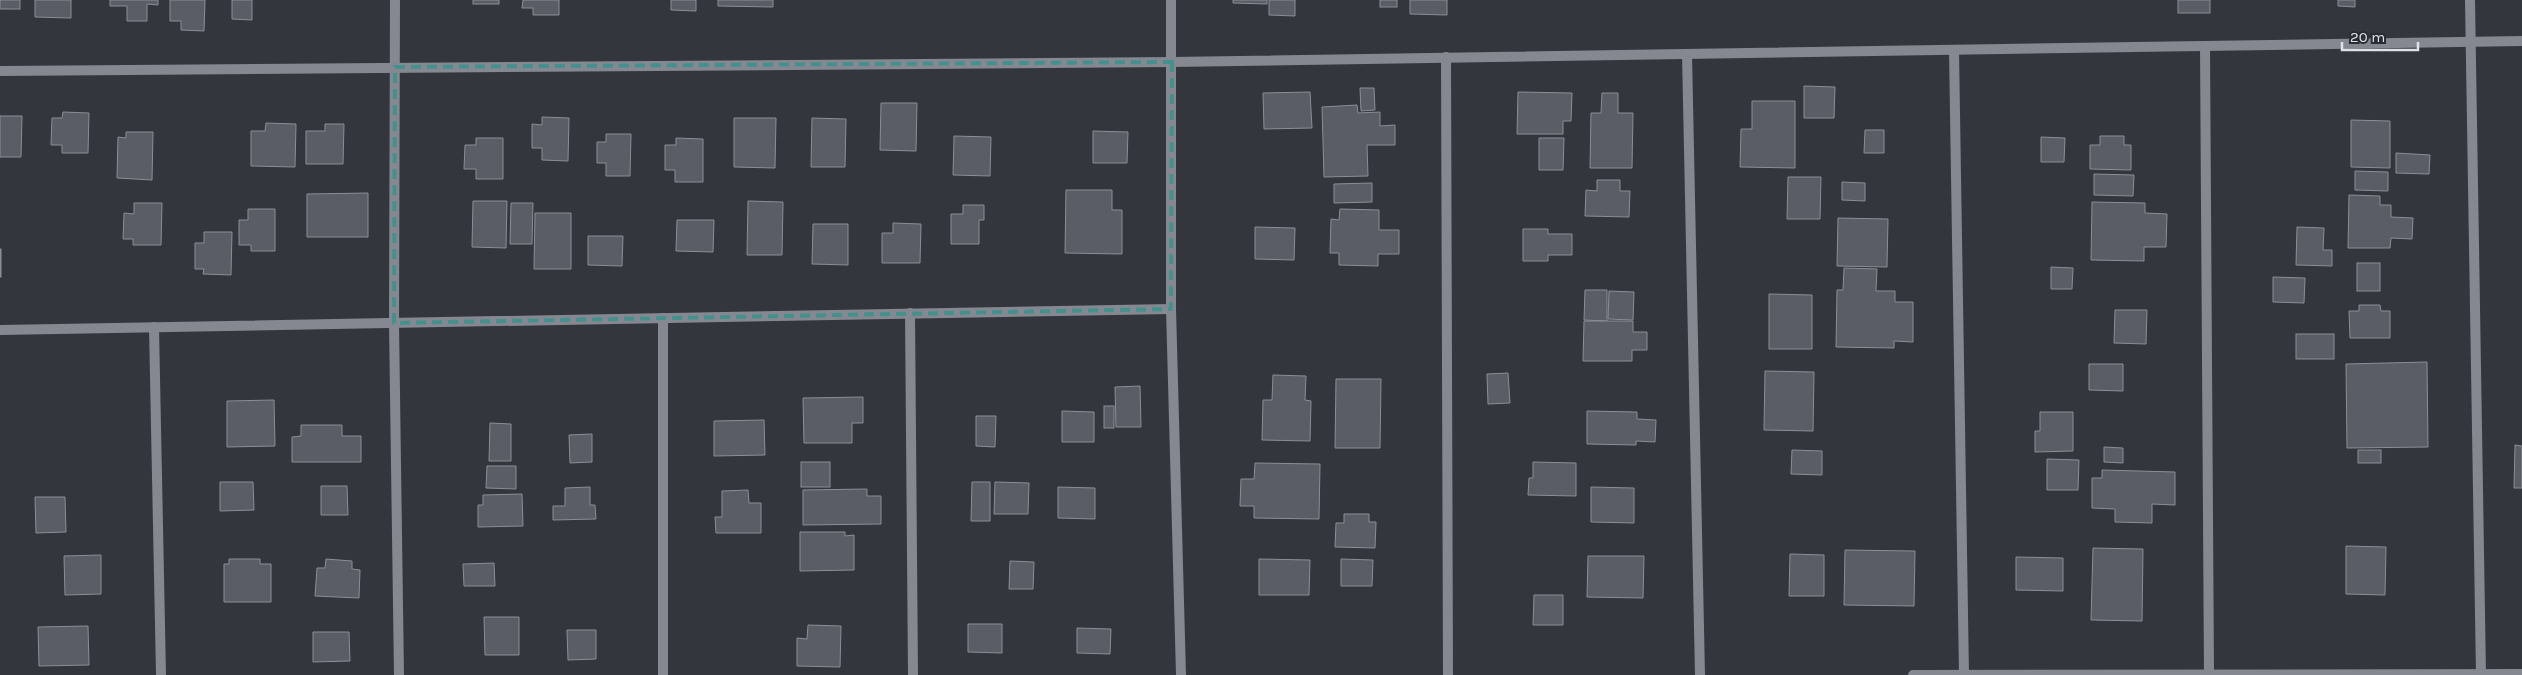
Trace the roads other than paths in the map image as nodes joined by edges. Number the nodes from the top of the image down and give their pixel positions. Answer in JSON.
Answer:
{"nodes":[{"id":1,"x":395,"y":0,"type":"edge"},
{"id":2,"x":1171,"y":0,"type":"edge"},
{"id":3,"x":2470,"y":0,"type":"edge"},
{"id":4,"x":2522,"y":41,"type":"edge"},
{"id":5,"x":2470,"y":42,"type":"junction"},
{"id":6,"x":2205,"y":46,"type":"junction"},
{"id":7,"x":1954,"y":50,"type":"junction"},
{"id":8,"x":1687,"y":54,"type":"junction"},
{"id":9,"x":1446,"y":57,"type":"junction"},
{"id":10,"x":1172,"y":62,"type":"junction"},
{"id":11,"x":395,"y":67,"type":"junction"},
{"id":12,"x":0,"y":70,"type":"edge"},
{"id":13,"x":1171,"y":309,"type":"junction"},
{"id":14,"x":910,"y":314,"type":"junction"},
{"id":15,"x":663,"y":318,"type":"junction"},
{"id":16,"x":394,"y":323,"type":"junction"},
{"id":17,"x":154,"y":327,"type":"junction"},
{"id":18,"x":0,"y":330,"type":"edge"},
{"id":19,"x":2522,"y":674,"type":"edge"},
{"id":20,"x":161,"y":675,"type":"edge"},
{"id":21,"x":399,"y":675,"type":"edge"},
{"id":22,"x":663,"y":675,"type":"edge"},
{"id":23,"x":913,"y":675,"type":"edge"},
{"id":24,"x":1181,"y":675,"type":"edge"},
{"id":25,"x":1448,"y":675,"type":"edge"},
{"id":26,"x":1700,"y":675,"type":"edge"},
{"id":27,"x":1913,"y":675,"type":"edge"},
{"id":28,"x":1964,"y":675,"type":"edge"},
{"id":29,"x":2209,"y":675,"type":"edge"},
{"id":30,"x":2481,"y":675,"type":"edge"}],
"edges":[{"from":1,"to":11,"type":"street"},
{"from":2,"to":10,"type":"street"},
{"from":3,"to":5,"type":"street"},
{"from":4,"to":5,"type":"street"},
{"from":5,"to":6,"type":"street"},
{"from":5,"to":30,"type":"street"},
{"from":6,"to":7,"type":"street"},
{"from":6,"to":29,"type":"street"},
{"from":7,"to":8,"type":"street"},
{"from":7,"to":28,"type":"street"},
{"from":8,"to":9,"type":"street"},
{"from":8,"to":26,"type":"street"},
{"from":9,"to":10,"type":"street"},
{"from":9,"to":25,"type":"street"},
{"from":10,"to":11,"type":"street"},
{"from":10,"to":13,"type":"street"},
{"from":11,"to":12,"type":"street"},
{"from":11,"to":16,"type":"street"},
{"from":13,"to":14,"type":"street"},
{"from":13,"to":24,"type":"street"},
{"from":14,"to":15,"type":"street"},
{"from":14,"to":23,"type":"street"},
{"from":15,"to":16,"type":"street"},
{"from":15,"to":22,"type":"street"},
{"from":16,"to":17,"type":"street"},
{"from":16,"to":21,"type":"street"},
{"from":17,"to":18,"type":"street"},
{"from":17,"to":20,"type":"street"},
{"from":19,"to":30,"type":"street"},
{"from":27,"to":28,"type":"street"},
{"from":28,"to":29,"type":"street"},
{"from":29,"to":30,"type":"street"}]}
